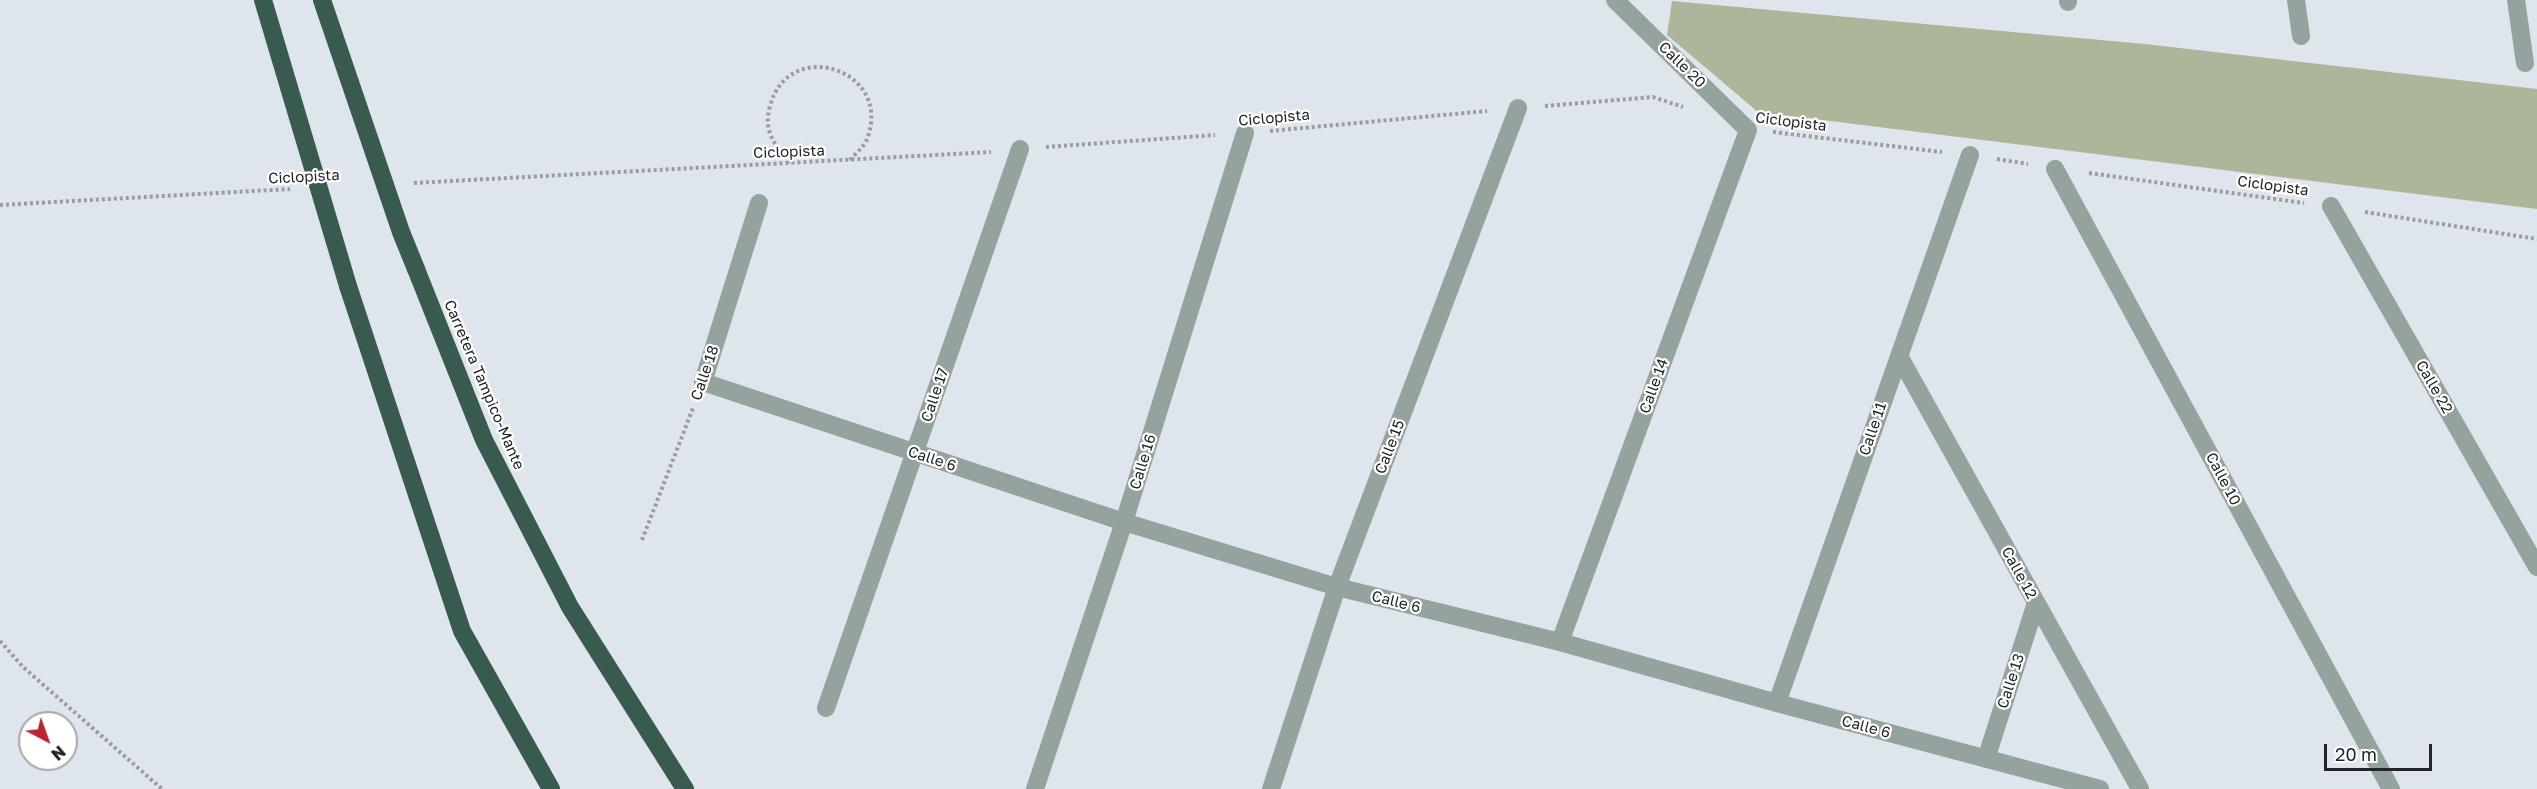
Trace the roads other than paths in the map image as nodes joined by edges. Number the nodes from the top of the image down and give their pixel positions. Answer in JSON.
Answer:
{"nodes":[{"id":1,"x":263,"y":0,"type":"edge"},
{"id":2,"x":322,"y":0,"type":"edge"},
{"id":3,"x":1615,"y":0,"type":"edge"},
{"id":4,"x":2296,"y":0,"type":"edge"},
{"id":5,"x":2517,"y":0,"type":"edge"},
{"id":6,"x":2301,"y":36,"type":"dead end"},
{"id":7,"x":2525,"y":63,"type":"dead end"},
{"id":8,"x":1518,"y":108,"type":"road end"},
{"id":9,"x":1748,"y":130,"type":"joint"},
{"id":10,"x":1245,"y":133,"type":"road end"},
{"id":11,"x":1020,"y":149,"type":"road end"},
{"id":12,"x":1970,"y":155,"type":"road end"},
{"id":13,"x":2055,"y":169,"type":"road end"},
{"id":14,"x":759,"y":203,"type":"dead end"},
{"id":15,"x":2331,"y":206,"type":"road end"},
{"id":16,"x":1899,"y":356,"type":"junction"},
{"id":17,"x":703,"y":382,"type":"joint"},
{"id":18,"x":914,"y":454,"type":"junction"},
{"id":19,"x":1124,"y":522,"type":"junction"},
{"id":20,"x":2537,"y":567,"type":"edge"},
{"id":21,"x":1337,"y":587,"type":"junction"},
{"id":22,"x":2036,"y":603,"type":"junction"},
{"id":23,"x":1560,"y":642,"type":"junction"},
{"id":24,"x":1777,"y":703,"type":"junction"},
{"id":25,"x":826,"y":708,"type":"dead end"},
{"id":26,"x":1986,"y":759,"type":"junction"},
{"id":27,"x":551,"y":789,"type":"edge"},
{"id":28,"x":686,"y":789,"type":"edge"},
{"id":29,"x":1035,"y":789,"type":"edge"},
{"id":30,"x":1271,"y":789,"type":"edge"},
{"id":31,"x":2100,"y":789,"type":"edge"},
{"id":32,"x":2140,"y":789,"type":"edge"},
{"id":33,"x":2391,"y":789,"type":"edge"}],
"edges":[{"from":1,"to":27,"type":"highway","bridge":true},
{"from":2,"to":28,"type":"highway","name":"Carretera Tampico-Mante","bridge":true},
{"from":3,"to":9,"type":"street","name":"Calle 20"},
{"from":4,"to":6,"type":"street"},
{"from":5,"to":7,"type":"street"},
{"from":8,"to":21,"type":"street","name":"Calle 15"},
{"from":9,"to":23,"type":"street","name":"Calle 14"},
{"from":10,"to":19,"type":"street","name":"Calle 16"},
{"from":11,"to":18,"type":"street","name":"Calle 17"},
{"from":12,"to":16,"type":"street","name":"Calle 11"},
{"from":13,"to":33,"type":"street","name":"Calle 10"},
{"from":14,"to":17,"type":"street","name":"Calle 18"},
{"from":15,"to":20,"type":"street","name":"Calle 22"},
{"from":16,"to":22,"type":"street","name":"Calle 12"},
{"from":16,"to":24,"type":"street","name":"Calle 11"},
{"from":17,"to":18,"type":"street","name":"Calle 6"},
{"from":18,"to":19,"type":"street","name":"Calle 6"},
{"from":18,"to":25,"type":"street","name":"Calle 17"},
{"from":19,"to":21,"type":"street","name":"Calle 6"},
{"from":19,"to":29,"type":"street","name":"Calle 16"},
{"from":21,"to":23,"type":"street","name":"Calle 6"},
{"from":21,"to":30,"type":"street","name":"Calle 15"},
{"from":22,"to":26,"type":"street","name":"Calle 13"},
{"from":22,"to":32,"type":"street","name":"Calle 12"},
{"from":23,"to":24,"type":"street","name":"Calle 6"},
{"from":24,"to":26,"type":"street","name":"Calle 6"},
{"from":26,"to":31,"type":"street","name":"Calle 6"}]}
